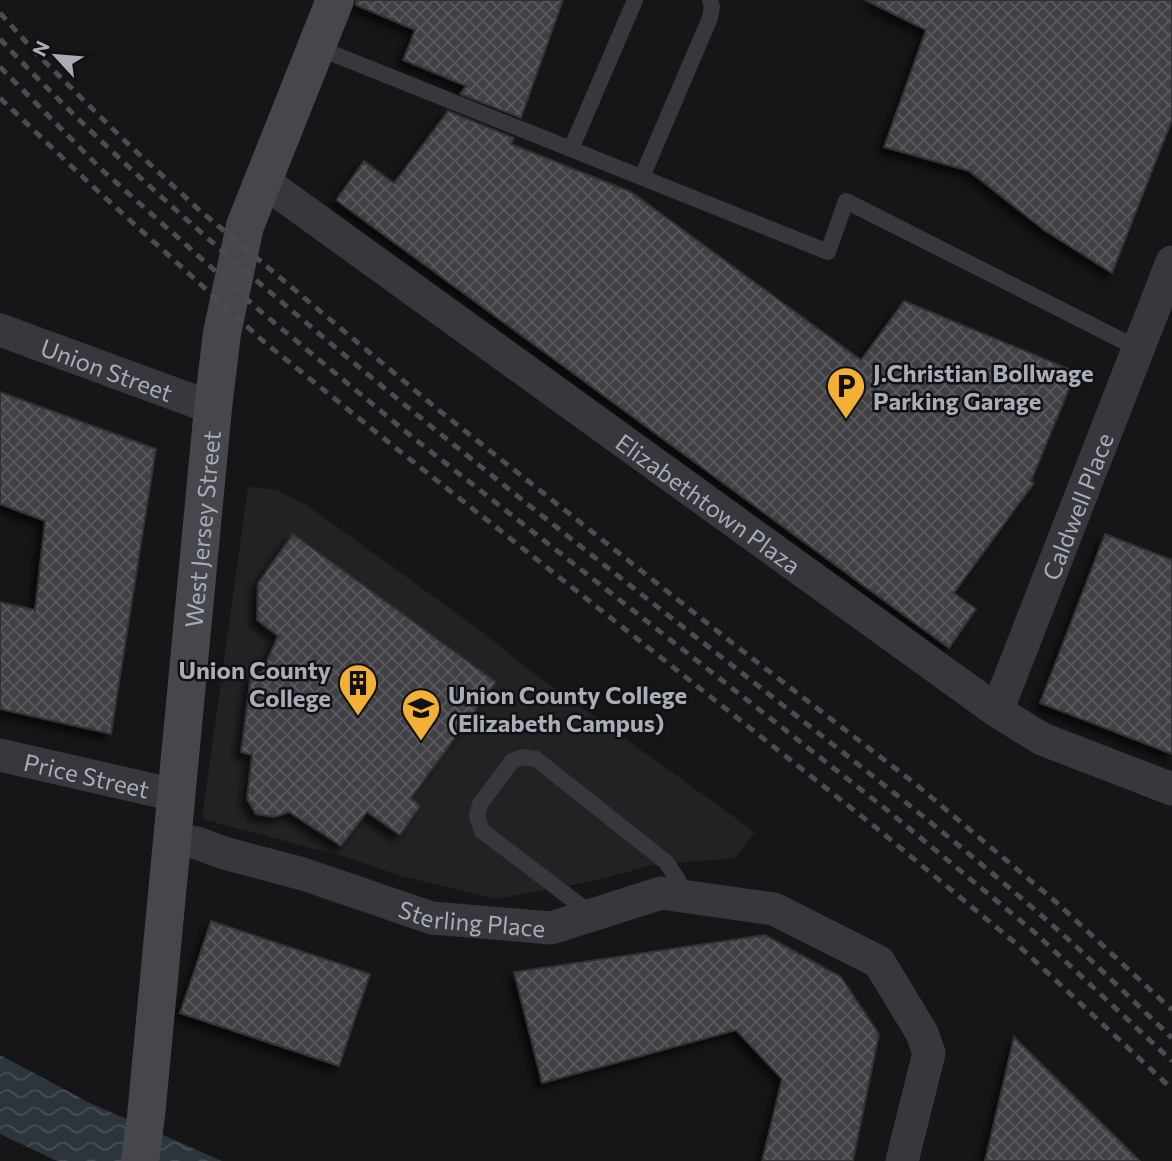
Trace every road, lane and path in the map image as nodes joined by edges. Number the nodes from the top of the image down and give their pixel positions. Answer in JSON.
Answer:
{"nodes":[{"id":1,"x":335,"y":0,"type":"edge"},
{"id":2,"x":635,"y":0,"type":"edge"},
{"id":3,"x":710,"y":0,"type":"edge"},
{"id":4,"x":316,"y":47,"type":"junction"},
{"id":5,"x":571,"y":149,"type":"junction"},
{"id":6,"x":642,"y":177,"type":"junction"},
{"id":7,"x":263,"y":181,"type":"junction"},
{"id":8,"x":1172,"y":262,"type":"edge"},
{"id":9,"x":0,"y":330,"type":"edge"},
{"id":10,"x":1139,"y":349,"type":"junction"},
{"id":11,"x":213,"y":408,"type":"junction"},
{"id":12,"x":997,"y":711,"type":"junction"},
{"id":13,"x":0,"y":755,"type":"edge"},
{"id":14,"x":1172,"y":789,"type":"edge"},
{"id":15,"x":175,"y":795,"type":"junction"},
{"id":16,"x":172,"y":839,"type":"junction"},
{"id":17,"x":685,"y":897,"type":"junction"},
{"id":18,"x":593,"y":915,"type":"junction"},
{"id":19,"x":140,"y":1161,"type":"edge"},
{"id":20,"x":902,"y":1161,"type":"edge"}],
"edges":[{"from":1,"to":4,"type":"street","name":"West Jersey Street"},
{"from":2,"to":5,"type":"lane"},
{"from":3,"to":6,"type":"lane"},
{"from":4,"to":5,"type":"lane"},
{"from":4,"to":7,"type":"street","name":"West Jersey Street"},
{"from":5,"to":6,"type":"lane"},
{"from":6,"to":10,"type":"lane"},
{"from":7,"to":11,"type":"street","name":"West Jersey Street"},
{"from":7,"to":12,"type":"street","name":"Elizabethtown Plaza"},
{"from":8,"to":10,"type":"street","name":"Caldwell Place"},
{"from":9,"to":11,"type":"street","name":"Union Street"},
{"from":10,"to":12,"type":"street","name":"Caldwell Place"},
{"from":11,"to":15,"type":"street","name":"West Jersey Street"},
{"from":12,"to":14,"type":"street","name":"Elizabethtown Plaza"},
{"from":13,"to":15,"type":"street","name":"Price Street"},
{"from":15,"to":16,"type":"street","name":"West Jersey Street"},
{"from":16,"to":18,"type":"street","name":"Sterling Place"},
{"from":16,"to":19,"type":"street","name":"West Jersey Street"},
{"from":17,"to":18,"type":"street","name":"Sterling Place"},
{"from":17,"to":18,"type":"lane"},
{"from":17,"to":20,"type":"street","name":"Sterling Place"}]}
